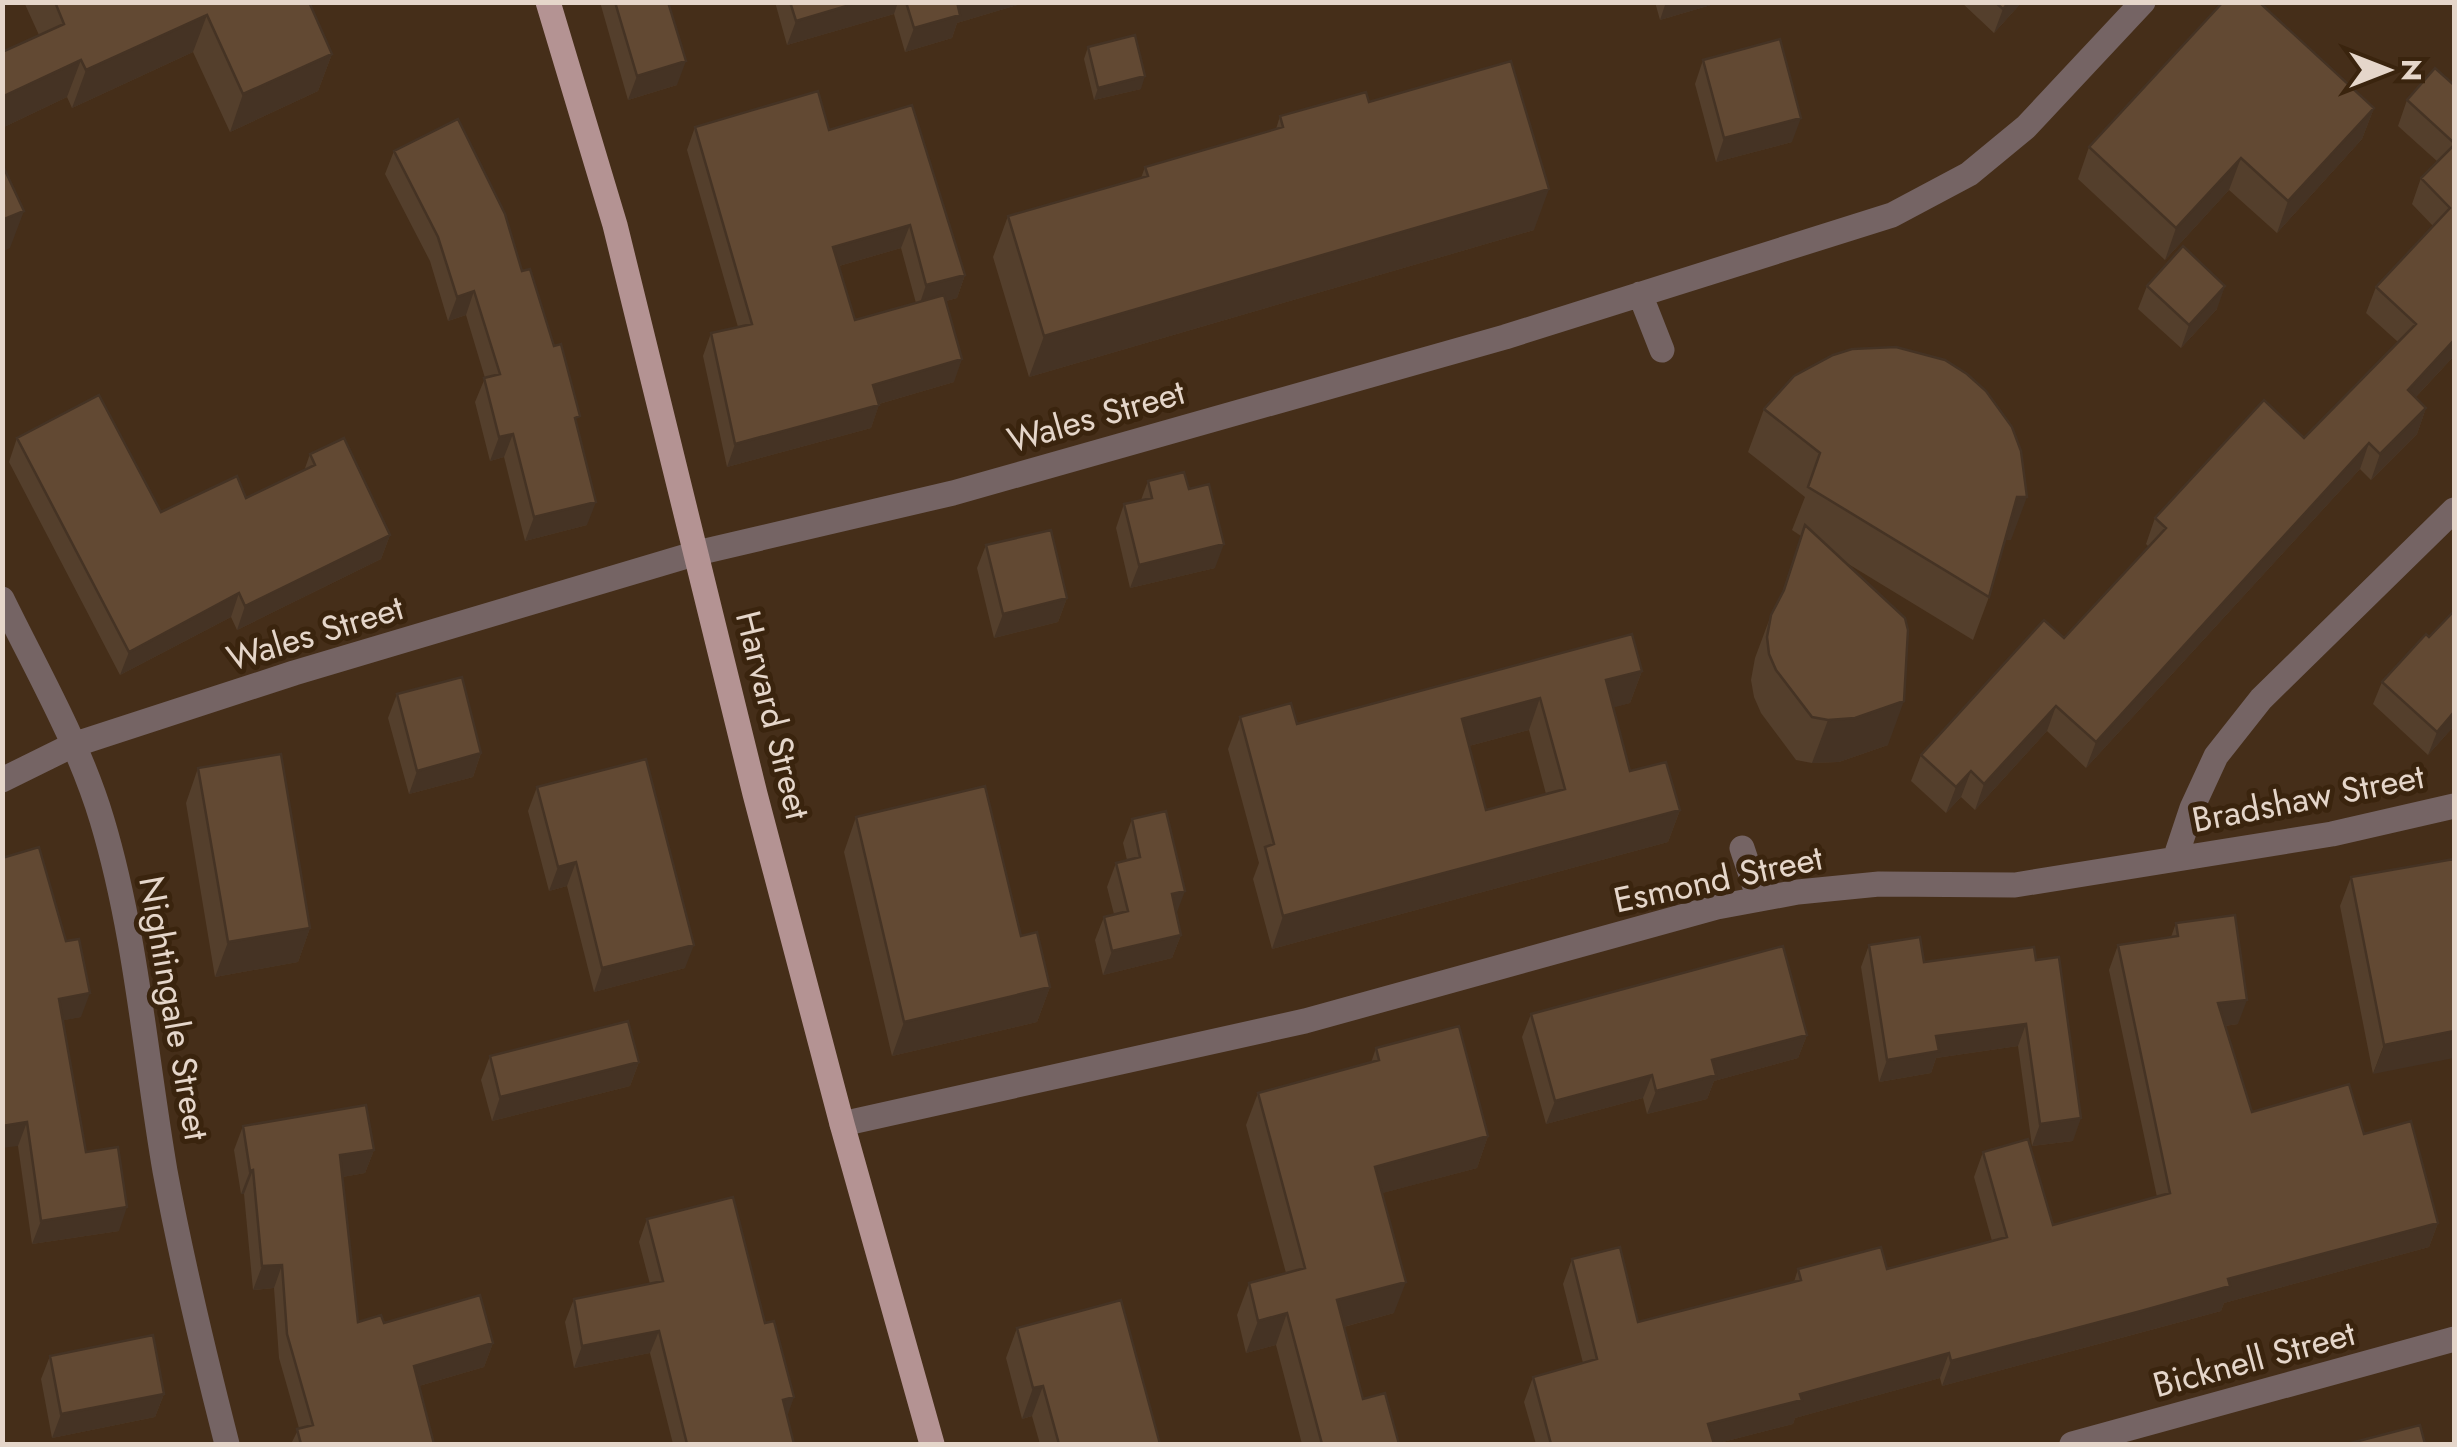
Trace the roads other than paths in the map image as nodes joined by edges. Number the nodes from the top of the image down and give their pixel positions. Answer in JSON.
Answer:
{"nodes":[{"id":1,"x":548,"y":2,"type":"edge"},
{"id":2,"x":2142,"y":2,"type":"edge"},
{"id":3,"x":1640,"y":294,"type":"junction"},
{"id":4,"x":1662,"y":350,"type":"dead end"},
{"id":5,"x":2454,"y":510,"type":"edge"},
{"id":6,"x":697,"y":553,"type":"junction"},
{"id":7,"x":2,"y":599,"type":"edge"},
{"id":8,"x":73,"y":745,"type":"junction"},
{"id":9,"x":2,"y":780,"type":"edge"},
{"id":10,"x":2454,"y":806,"type":"edge"},
{"id":11,"x":1742,"y":848,"type":"dead end"},
{"id":12,"x":2175,"y":859,"type":"junction"},
{"id":13,"x":1759,"y":899,"type":"junction"},
{"id":14,"x":842,"y":1124,"type":"junction"},
{"id":15,"x":2454,"y":1339,"type":"edge"},
{"id":16,"x":226,"y":1444,"type":"edge"},
{"id":17,"x":932,"y":1444,"type":"edge"},
{"id":18,"x":2072,"y":1444,"type":"edge"}],
"edges":[{"from":1,"to":6,"type":"main road","name":"Harvard Street"},
{"from":2,"to":3,"type":"street","name":"Wales Street"},
{"from":3,"to":4,"type":"street"},
{"from":3,"to":6,"type":"street","name":"Wales Street"},
{"from":5,"to":12,"type":"street"},
{"from":6,"to":8,"type":"street","name":"Wales Street"},
{"from":6,"to":14,"type":"main road","name":"Harvard Street"},
{"from":7,"to":8,"type":"street","name":"Nightingale Street"},
{"from":8,"to":9,"type":"street","name":"Wales Street"},
{"from":8,"to":16,"type":"street","name":"Nightingale Street"},
{"from":10,"to":12,"type":"street","name":"Bradshaw Street"},
{"from":11,"to":13,"type":"street"},
{"from":12,"to":13,"type":"street","name":"Esmond Street"},
{"from":13,"to":14,"type":"street","name":"Esmond Street"},
{"from":14,"to":17,"type":"main road","name":"Harvard Street"},
{"from":15,"to":18,"type":"street","name":"Bicknell Street"}]}
